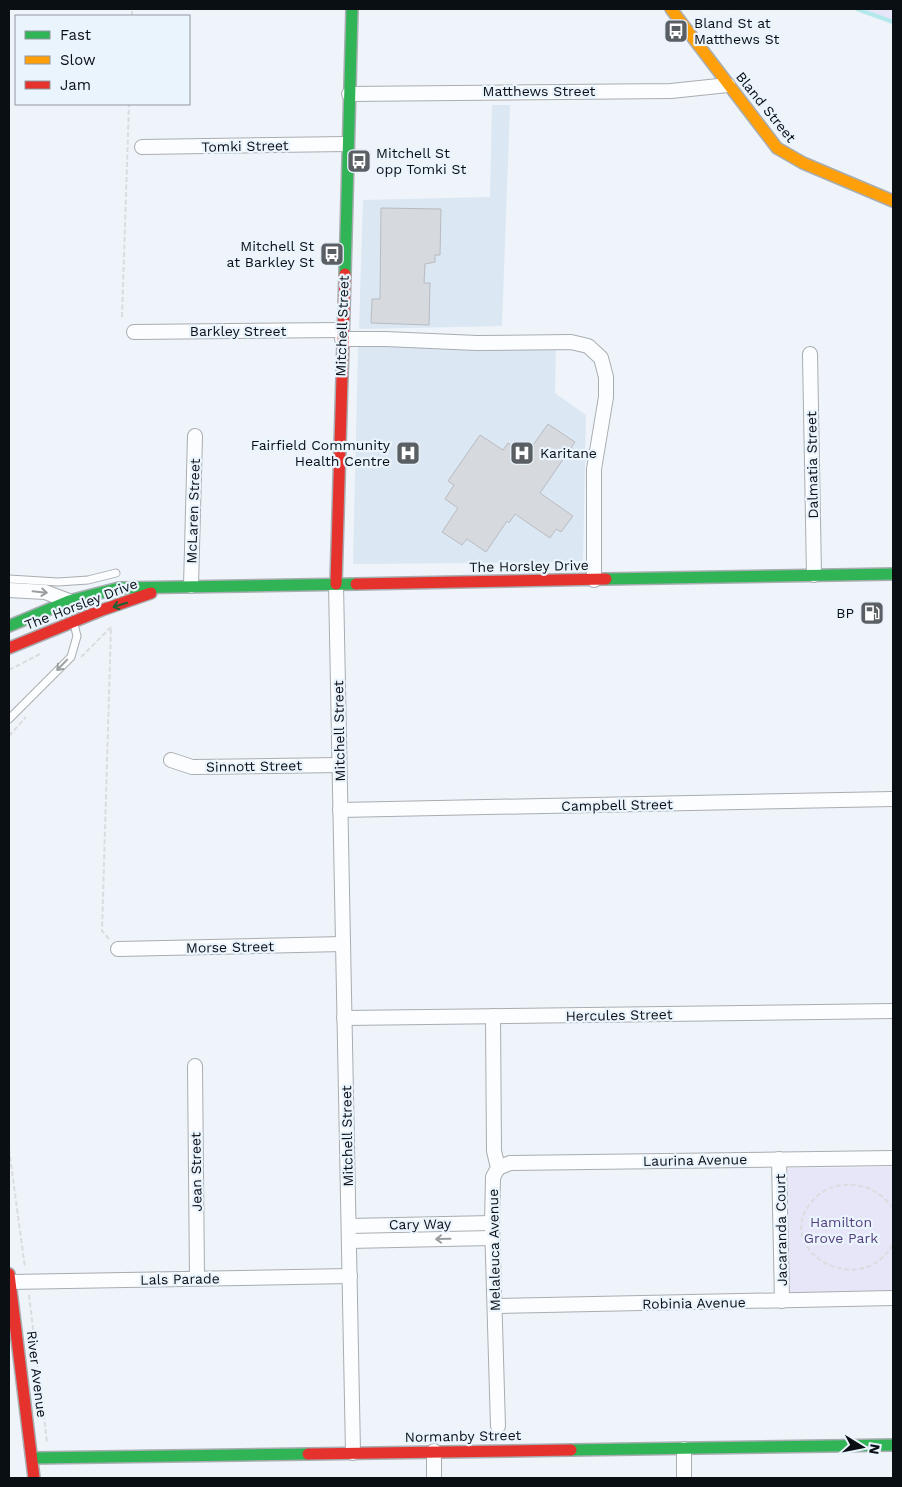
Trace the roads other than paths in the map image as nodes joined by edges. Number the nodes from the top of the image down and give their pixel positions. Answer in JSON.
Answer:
{"nodes":[{"id":1,"x":352,"y":9,"type":"edge"},
{"id":2,"x":672,"y":9,"type":"edge"},
{"id":3,"x":728,"y":85,"type":"junction"},
{"id":4,"x":349,"y":94,"type":"junction"},
{"id":5,"x":347,"y":144,"type":"junction"},
{"id":6,"x":142,"y":148,"type":"dead end"},
{"id":7,"x":893,"y":201,"type":"edge"},
{"id":8,"x":134,"y":332,"type":"dead end"},
{"id":9,"x":342,"y":335,"type":"junction"},
{"id":10,"x":810,"y":354,"type":"dead end"},
{"id":11,"x":196,"y":436,"type":"dead end"},
{"id":12,"x":116,"y":573,"type":"dead end"},
{"id":13,"x":893,"y":574,"type":"edge"},
{"id":14,"x":814,"y":575,"type":"junction"},
{"id":15,"x":9,"y":579,"type":"edge"},
{"id":16,"x":594,"y":580,"type":"junction"},
{"id":17,"x":336,"y":584,"type":"junction"},
{"id":18,"x":191,"y":586,"type":"junction"},
{"id":19,"x":165,"y":587,"type":"junction"},
{"id":20,"x":9,"y":590,"type":"edge"},
{"id":21,"x":69,"y":601,"type":"junction"},
{"id":22,"x":73,"y":621,"type":"junction"},
{"id":23,"x":9,"y":626,"type":"edge"},
{"id":24,"x":58,"y":628,"type":"junction"},
{"id":25,"x":9,"y":648,"type":"edge"},
{"id":26,"x":19,"y":657,"type":"dead end"},
{"id":27,"x":9,"y":720,"type":"edge"},
{"id":28,"x":171,"y":760,"type":"dead end"},
{"id":29,"x":339,"y":765,"type":"junction"},
{"id":30,"x":893,"y":800,"type":"edge"},
{"id":31,"x":340,"y":810,"type":"junction"},
{"id":32,"x":343,"y":944,"type":"junction"},
{"id":33,"x":118,"y":949,"type":"road end"},
{"id":34,"x":893,"y":1012,"type":"edge"},
{"id":35,"x":493,"y":1016,"type":"junction"},
{"id":36,"x":344,"y":1018,"type":"junction"},
{"id":37,"x":195,"y":1066,"type":"dead end"},
{"id":38,"x":893,"y":1158,"type":"edge"},
{"id":39,"x":779,"y":1159,"type":"junction"},
{"id":40,"x":498,"y":1168,"type":"junction"},
{"id":41,"x":492,"y":1223,"type":"junction"},
{"id":42,"x":349,"y":1226,"type":"junction"},
{"id":43,"x":492,"y":1238,"type":"junction"},
{"id":44,"x":349,"y":1241,"type":"junction"},
{"id":45,"x":350,"y":1276,"type":"junction"},
{"id":46,"x":9,"y":1278,"type":"edge"},
{"id":47,"x":197,"y":1278,"type":"junction"},
{"id":48,"x":893,"y":1298,"type":"edge"},
{"id":49,"x":782,"y":1302,"type":"junction"},
{"id":50,"x":495,"y":1306,"type":"junction"},
{"id":51,"x":498,"y":1426,"type":"dead end"},
{"id":52,"x":893,"y":1445,"type":"edge"},
{"id":53,"x":684,"y":1449,"type":"junction"},
{"id":54,"x":434,"y":1452,"type":"junction"},
{"id":55,"x":353,"y":1453,"type":"junction"},
{"id":56,"x":33,"y":1458,"type":"junction"},
{"id":57,"x":34,"y":1478,"type":"edge"},
{"id":58,"x":434,"y":1478,"type":"edge"},
{"id":59,"x":684,"y":1478,"type":"edge"}],
"edges":[{"from":1,"to":4,"type":"street","name":"Mitchell Street"},
{"from":2,"to":3,"type":"street","name":"Bland Street"},
{"from":3,"to":4,"type":"street","name":"Matthews Street"},
{"from":3,"to":7,"type":"street","name":"Bland Street"},
{"from":4,"to":5,"type":"street","name":"Mitchell Street"},
{"from":5,"to":6,"type":"street","name":"Tomki Street"},
{"from":5,"to":9,"type":"street","name":"Mitchell Street"},
{"from":8,"to":9,"type":"street","name":"Barkley Street"},
{"from":9,"to":16,"type":"street","name":"Barkley Street"},
{"from":9,"to":17,"type":"street","name":"Mitchell Street"},
{"from":10,"to":14,"type":"street","name":"Dalmatia Street"},
{"from":11,"to":18,"type":"street","name":"McLaren Street"},
{"from":12,"to":15,"type":"lane"},
{"from":13,"to":14,"type":"street","name":"The Horsley Drive"},
{"from":14,"to":16,"type":"street","name":"The Horsley Drive"},
{"from":16,"to":17,"type":"street","name":"The Horsley Drive"},
{"from":17,"to":18,"type":"street","name":"The Horsley Drive"},
{"from":17,"to":29,"type":"street","name":"Mitchell Street"},
{"from":18,"to":19,"type":"street","name":"The Horsley Drive"},
{"from":19,"to":21,"type":"street","name":"The Horsley Drive"},
{"from":19,"to":22,"type":"street","name":"The Horsley Drive","one_way":true},
{"from":20,"to":21,"type":"street","one_way":true},
{"from":21,"to":23,"type":"street","name":"The Horsley Drive"},
{"from":22,"to":24,"type":"street","name":"The Horsley Drive"},
{"from":22,"to":27,"type":"lane","one_way":true},
{"from":24,"to":25,"type":"street","name":"The Horsley Drive"},
{"from":24,"to":26,"type":"street"},
{"from":28,"to":29,"type":"street","name":"Sinnott Street"},
{"from":29,"to":31,"type":"street","name":"Mitchell Street"},
{"from":30,"to":31,"type":"street","name":"Campbell Street"},
{"from":31,"to":32,"type":"street","name":"Mitchell Street"},
{"from":32,"to":33,"type":"street","name":"Morse Street"},
{"from":32,"to":36,"type":"street","name":"Mitchell Street"},
{"from":34,"to":35,"type":"street","name":"Hercules Street"},
{"from":35,"to":36,"type":"street","name":"Hercules Street"},
{"from":35,"to":40,"type":"street","name":"Melaleuca Avenue"},
{"from":36,"to":42,"type":"street","name":"Mitchell Street"},
{"from":37,"to":47,"type":"street","name":"Jean Street"},
{"from":38,"to":39,"type":"street","name":"Laurina Avenue"},
{"from":39,"to":40,"type":"street","name":"Laurina Avenue"},
{"from":39,"to":49,"type":"street","name":"Jacaranda Court"},
{"from":40,"to":41,"type":"street","name":"Melaleuca Avenue"},
{"from":41,"to":42,"type":"street","name":"Cary Way"},
{"from":41,"to":43,"type":"street","name":"Melaleuca Avenue"},
{"from":42,"to":44,"type":"street","name":"Mitchell Street"},
{"from":43,"to":44,"type":"street","name":"Cary Way","one_way":true},
{"from":43,"to":50,"type":"street","name":"Melaleuca Avenue"},
{"from":44,"to":45,"type":"street","name":"Mitchell Street"},
{"from":45,"to":47,"type":"street","name":"Lals Parade"},
{"from":45,"to":55,"type":"street","name":"Mitchell Street"},
{"from":46,"to":47,"type":"street","name":"Lals Parade"},
{"from":46,"to":56,"type":"street","name":"River Avenue"},
{"from":48,"to":49,"type":"street","name":"Robinia Avenue"},
{"from":49,"to":50,"type":"street","name":"Robinia Avenue"},
{"from":50,"to":51,"type":"street","name":"Melaleuca Avenue"},
{"from":52,"to":53,"type":"street","name":"Normanby Street"},
{"from":53,"to":54,"type":"street","name":"Normanby Street"},
{"from":53,"to":59,"type":"street"},
{"from":54,"to":55,"type":"street","name":"Normanby Street"},
{"from":54,"to":58,"type":"street"},
{"from":55,"to":56,"type":"street","name":"Normanby Street"},
{"from":56,"to":57,"type":"street","name":"River Avenue"}]}
